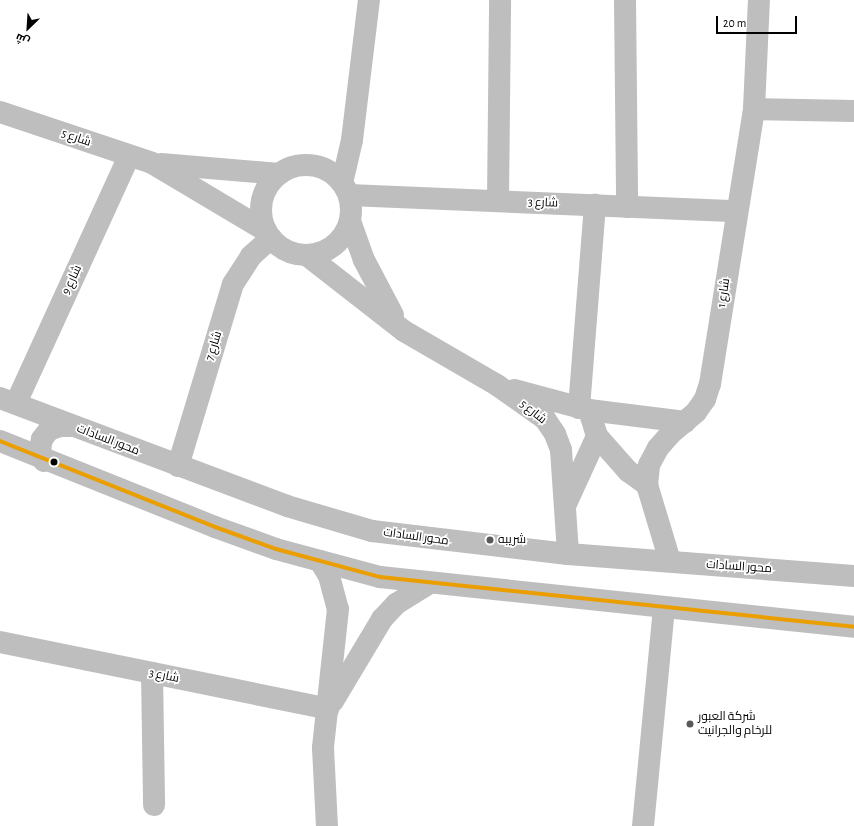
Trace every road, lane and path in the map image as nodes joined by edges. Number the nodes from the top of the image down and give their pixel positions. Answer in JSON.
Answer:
{"nodes":[{"id":1,"x":369,"y":0,"type":"edge"},
{"id":2,"x":500,"y":0,"type":"edge"},
{"id":3,"x":625,"y":0,"type":"edge"},
{"id":4,"x":759,"y":0,"type":"edge"},
{"id":5,"x":754,"y":110,"type":"junction"},
{"id":6,"x":854,"y":110,"type":"edge"},
{"id":7,"x":0,"y":112,"type":"edge"},
{"id":8,"x":129,"y":156,"type":"junction"},
{"id":9,"x":152,"y":163,"type":"junction"},
{"id":10,"x":280,"y":174,"type":"junction"},
{"id":11,"x":345,"y":189,"type":"junction"},
{"id":12,"x":498,"y":201,"type":"junction"},
{"id":13,"x":595,"y":205,"type":"junction"},
{"id":14,"x":627,"y":207,"type":"junction"},
{"id":15,"x":737,"y":211,"type":"junction"},
{"id":16,"x":350,"y":221,"type":"junction"},
{"id":17,"x":269,"y":235,"type":"junction"},
{"id":18,"x":308,"y":256,"type":"junction"},
{"id":19,"x":404,"y":331,"type":"junction"},
{"id":20,"x":497,"y":386,"type":"junction"},
{"id":21,"x":8,"y":401,"type":"edge"},
{"id":22,"x":584,"y":409,"type":"junction"},
{"id":23,"x":685,"y":422,"type":"junction"},
{"id":24,"x":71,"y":426,"type":"junction"},
{"id":25,"x":597,"y":436,"type":"junction"},
{"id":26,"x":0,"y":441,"type":"edge"},
{"id":27,"x":44,"y":461,"type":"junction"},
{"id":28,"x":178,"y":466,"type":"junction"},
{"id":29,"x":647,"y":485,"type":"junction"},
{"id":30,"x":565,"y":506,"type":"junction"},
{"id":31,"x":568,"y":554,"type":"junction"},
{"id":32,"x":670,"y":561,"type":"junction"},
{"id":33,"x":320,"y":562,"type":"junction"},
{"id":34,"x":852,"y":579,"type":"edge"},
{"id":35,"x":428,"y":584,"type":"junction"},
{"id":36,"x":664,"y":607,"type":"junction"},
{"id":37,"x":851,"y":622,"type":"edge"},
{"id":38,"x":0,"y":642,"type":"edge"},
{"id":39,"x":152,"y":673,"type":"junction"},
{"id":40,"x":328,"y":710,"type":"junction"},
{"id":41,"x":154,"y":805,"type":"dead end"},
{"id":42,"x":327,"y":826,"type":"edge"},
{"id":43,"x":643,"y":826,"type":"edge"}],
"edges":[{"from":1,"to":11,"type":"street"},
{"from":2,"to":12,"type":"street"},
{"from":3,"to":14,"type":"street"},
{"from":4,"to":5,"type":"street","name":"شارع 1"},
{"from":5,"to":6,"type":"street"},
{"from":5,"to":15,"type":"street","name":"شارع 1"},
{"from":7,"to":8,"type":"street","name":"شارع 5"},
{"from":8,"to":9,"type":"street","name":"شارع 5"},
{"from":8,"to":21,"type":"street","name":"شارع 9"},
{"from":9,"to":10,"type":"street","name":"شارع 5"},
{"from":9,"to":17,"type":"street","name":"شارع 5"},
{"from":10,"to":11,"type":"street"},
{"from":10,"to":17,"type":"street"},
{"from":11,"to":12,"type":"street","name":"شارع 3"},
{"from":11,"to":16,"type":"street"},
{"from":12,"to":13,"type":"street","name":"شارع 3"},
{"from":13,"to":14,"type":"street","name":"شارع 3"},
{"from":13,"to":22,"type":"street"},
{"from":14,"to":15,"type":"street","name":"شارع 3"},
{"from":15,"to":23,"type":"street","name":"شارع 1"},
{"from":16,"to":18,"type":"street"},
{"from":16,"to":19,"type":"street","name":"شارع 5"},
{"from":17,"to":18,"type":"street"},
{"from":17,"to":28,"type":"street","name":"شارع 7"},
{"from":18,"to":19,"type":"street","name":"شارع 5"},
{"from":19,"to":20,"type":"street","name":"شارع 5"},
{"from":20,"to":22,"type":"street"},
{"from":20,"to":30,"type":"street","name":"شارع 5"},
{"from":21,"to":24,"type":"street","name":"محور السادات"},
{"from":22,"to":23,"type":"street"},
{"from":22,"to":25,"type":"street"},
{"from":23,"to":29,"type":"street","name":"شارع 1"},
{"from":24,"to":27,"type":"street"},
{"from":24,"to":28,"type":"street","name":"محور السادات"},
{"from":25,"to":29,"type":"street"},
{"from":25,"to":30,"type":"street"},
{"from":26,"to":27,"type":"street"},
{"from":27,"to":33,"type":"street"},
{"from":28,"to":31,"type":"street","name":"محور السادات"},
{"from":29,"to":32,"type":"street","name":"شارع 1"},
{"from":30,"to":31,"type":"street","name":"شارع 5"},
{"from":31,"to":32,"type":"street","name":"محور السادات"},
{"from":32,"to":34,"type":"street","name":"محور السادات"},
{"from":33,"to":35,"type":"street"},
{"from":33,"to":40,"type":"street"},
{"from":35,"to":36,"type":"street"},
{"from":35,"to":40,"type":"street"},
{"from":36,"to":37,"type":"street"},
{"from":36,"to":43,"type":"street"},
{"from":38,"to":39,"type":"street","name":"شارع 3"},
{"from":39,"to":40,"type":"street","name":"شارع 3"},
{"from":39,"to":41,"type":"street"},
{"from":40,"to":42,"type":"street"}]}
